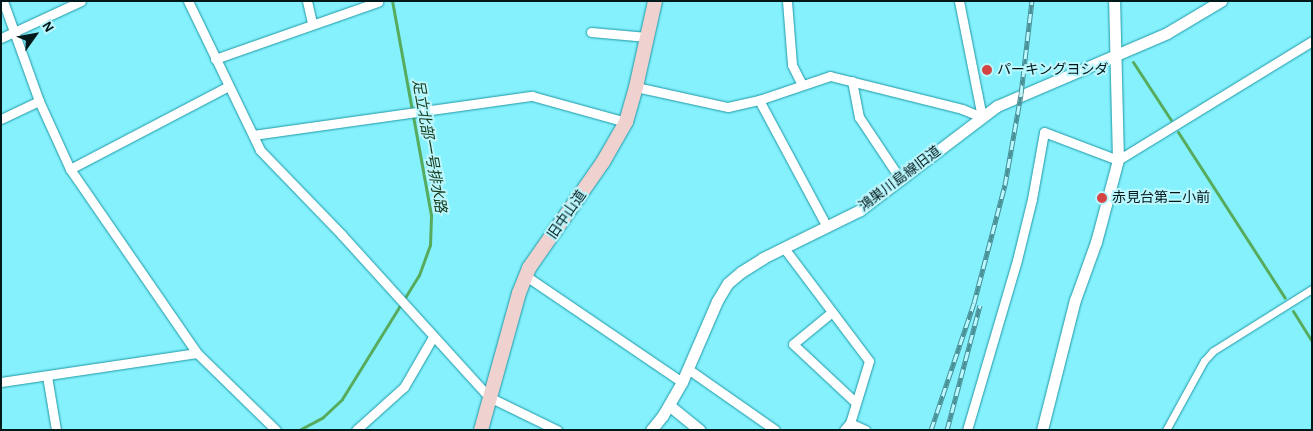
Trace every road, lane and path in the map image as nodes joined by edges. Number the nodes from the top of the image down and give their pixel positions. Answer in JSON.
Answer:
{"nodes":[{"id":1,"x":3,"y":1,"type":"edge"},
{"id":2,"x":81,"y":1,"type":"edge"},
{"id":3,"x":188,"y":1,"type":"edge"},
{"id":4,"x":307,"y":1,"type":"edge"},
{"id":5,"x":655,"y":1,"type":"edge"},
{"id":6,"x":787,"y":1,"type":"edge"},
{"id":7,"x":959,"y":1,"type":"edge"},
{"id":8,"x":1114,"y":1,"type":"edge"},
{"id":9,"x":1221,"y":1,"type":"edge"},
{"id":10,"x":378,"y":2,"type":"edge"},
{"id":11,"x":312,"y":23,"type":"junction"},
{"id":12,"x":14,"y":32,"type":"junction"},
{"id":13,"x":591,"y":32,"type":"dead end"},
{"id":14,"x":647,"y":37,"type":"junction"},
{"id":15,"x":1,"y":38,"type":"edge"},
{"id":16,"x":1312,"y":41,"type":"edge"},
{"id":17,"x":1116,"y":54,"type":"junction"},
{"id":18,"x":215,"y":59,"type":"junction"},
{"id":19,"x":852,"y":81,"type":"junction"},
{"id":20,"x":802,"y":85,"type":"junction"},
{"id":21,"x":229,"y":86,"type":"junction"},
{"id":22,"x":636,"y":87,"type":"junction"},
{"id":23,"x":759,"y":100,"type":"junction"},
{"id":24,"x":39,"y":101,"type":"junction"},
{"id":25,"x":982,"y":117,"type":"junction"},
{"id":26,"x":1,"y":120,"type":"edge"},
{"id":27,"x":626,"y":122,"type":"junction"},
{"id":28,"x":253,"y":135,"type":"junction"},
{"id":29,"x":1118,"y":160,"type":"junction"},
{"id":30,"x":70,"y":169,"type":"junction"},
{"id":31,"x":902,"y":180,"type":"junction"},
{"id":32,"x":827,"y":227,"type":"junction"},
{"id":33,"x":784,"y":248,"type":"junction"},
{"id":34,"x":526,"y":276,"type":"junction"},
{"id":35,"x":1312,"y":289,"type":"edge"},
{"id":36,"x":832,"y":312,"type":"junction"},
{"id":37,"x":433,"y":337,"type":"junction"},
{"id":38,"x":197,"y":353,"type":"junction"},
{"id":39,"x":688,"y":369,"type":"junction"},
{"id":40,"x":47,"y":376,"type":"junction"},
{"id":41,"x":1,"y":382,"type":"edge"},
{"id":42,"x":682,"y":382,"type":"junction"},
{"id":43,"x":489,"y":397,"type":"junction"},
{"id":44,"x":855,"y":402,"type":"junction"},
{"id":45,"x":670,"y":406,"type":"junction"},
{"id":46,"x":847,"y":426,"type":"edge"},
{"id":47,"x":275,"y":429,"type":"edge"},
{"id":48,"x":56,"y":430,"type":"edge"},
{"id":49,"x":356,"y":430,"type":"edge"},
{"id":50,"x":481,"y":430,"type":"edge"},
{"id":51,"x":556,"y":430,"type":"edge"},
{"id":52,"x":651,"y":430,"type":"edge"},
{"id":53,"x":700,"y":430,"type":"edge"},
{"id":54,"x":775,"y":430,"type":"edge"},
{"id":55,"x":865,"y":430,"type":"edge"},
{"id":56,"x":967,"y":430,"type":"edge"},
{"id":57,"x":1042,"y":430,"type":"edge"},
{"id":58,"x":1166,"y":430,"type":"edge"}],
"edges":[{"from":1,"to":12,"type":"street"},
{"from":2,"to":12,"type":"street"},
{"from":3,"to":18,"type":"street"},
{"from":4,"to":11,"type":"street"},
{"from":5,"to":14,"type":"main road","name":"旧中山道"},
{"from":6,"to":20,"type":"street"},
{"from":7,"to":25,"type":"street"},
{"from":8,"to":17,"type":"street"},
{"from":9,"to":17,"type":"street","name":"鴻巣川島線旧道"},
{"from":10,"to":11,"type":"street"},
{"from":11,"to":18,"type":"street"},
{"from":12,"to":15,"type":"street"},
{"from":12,"to":24,"type":"street"},
{"from":13,"to":14,"type":"street"},
{"from":14,"to":22,"type":"main road","name":"旧中山道"},
{"from":16,"to":29,"type":"street"},
{"from":17,"to":25,"type":"street","name":"鴻巣川島線旧道"},
{"from":17,"to":29,"type":"street"},
{"from":18,"to":21,"type":"street"},
{"from":19,"to":20,"type":"street"},
{"from":19,"to":25,"type":"street"},
{"from":19,"to":31,"type":"street"},
{"from":20,"to":23,"type":"street"},
{"from":21,"to":28,"type":"street"},
{"from":21,"to":30,"type":"street"},
{"from":22,"to":23,"type":"street"},
{"from":22,"to":27,"type":"main road","name":"旧中山道"},
{"from":23,"to":32,"type":"street"},
{"from":24,"to":26,"type":"street"},
{"from":24,"to":30,"type":"street"},
{"from":25,"to":31,"type":"street","name":"鴻巣川島線旧道"},
{"from":27,"to":28,"type":"street"},
{"from":27,"to":34,"type":"main road","name":"旧中山道"},
{"from":28,"to":37,"type":"street"},
{"from":29,"to":56,"type":"street"},
{"from":29,"to":57,"type":"street"},
{"from":30,"to":38,"type":"street"},
{"from":31,"to":32,"type":"street","name":"鴻巣川島線旧道"},
{"from":32,"to":33,"type":"street","name":"鴻巣川島線旧道"},
{"from":33,"to":36,"type":"street"},
{"from":33,"to":39,"type":"street","name":"鴻巣川島線旧道"},
{"from":34,"to":42,"type":"street"},
{"from":34,"to":43,"type":"main road","name":"旧中山道"},
{"from":35,"to":58,"type":"street"},
{"from":36,"to":44,"type":"street"},
{"from":36,"to":44,"type":"street"},
{"from":37,"to":43,"type":"street"},
{"from":37,"to":49,"type":"street"},
{"from":38,"to":40,"type":"street"},
{"from":38,"to":47,"type":"street"},
{"from":39,"to":42,"type":"street","name":"鴻巣川島線旧道"},
{"from":39,"to":54,"type":"street"},
{"from":40,"to":41,"type":"street"},
{"from":40,"to":48,"type":"street"},
{"from":42,"to":45,"type":"street","name":"鴻巣川島線旧道"},
{"from":43,"to":50,"type":"main road","name":"旧中山道"},
{"from":43,"to":51,"type":"street"},
{"from":44,"to":46,"type":"street"},
{"from":45,"to":52,"type":"street","name":"鴻巣川島線旧道"},
{"from":45,"to":53,"type":"street"},
{"from":46,"to":55,"type":"street"}]}
